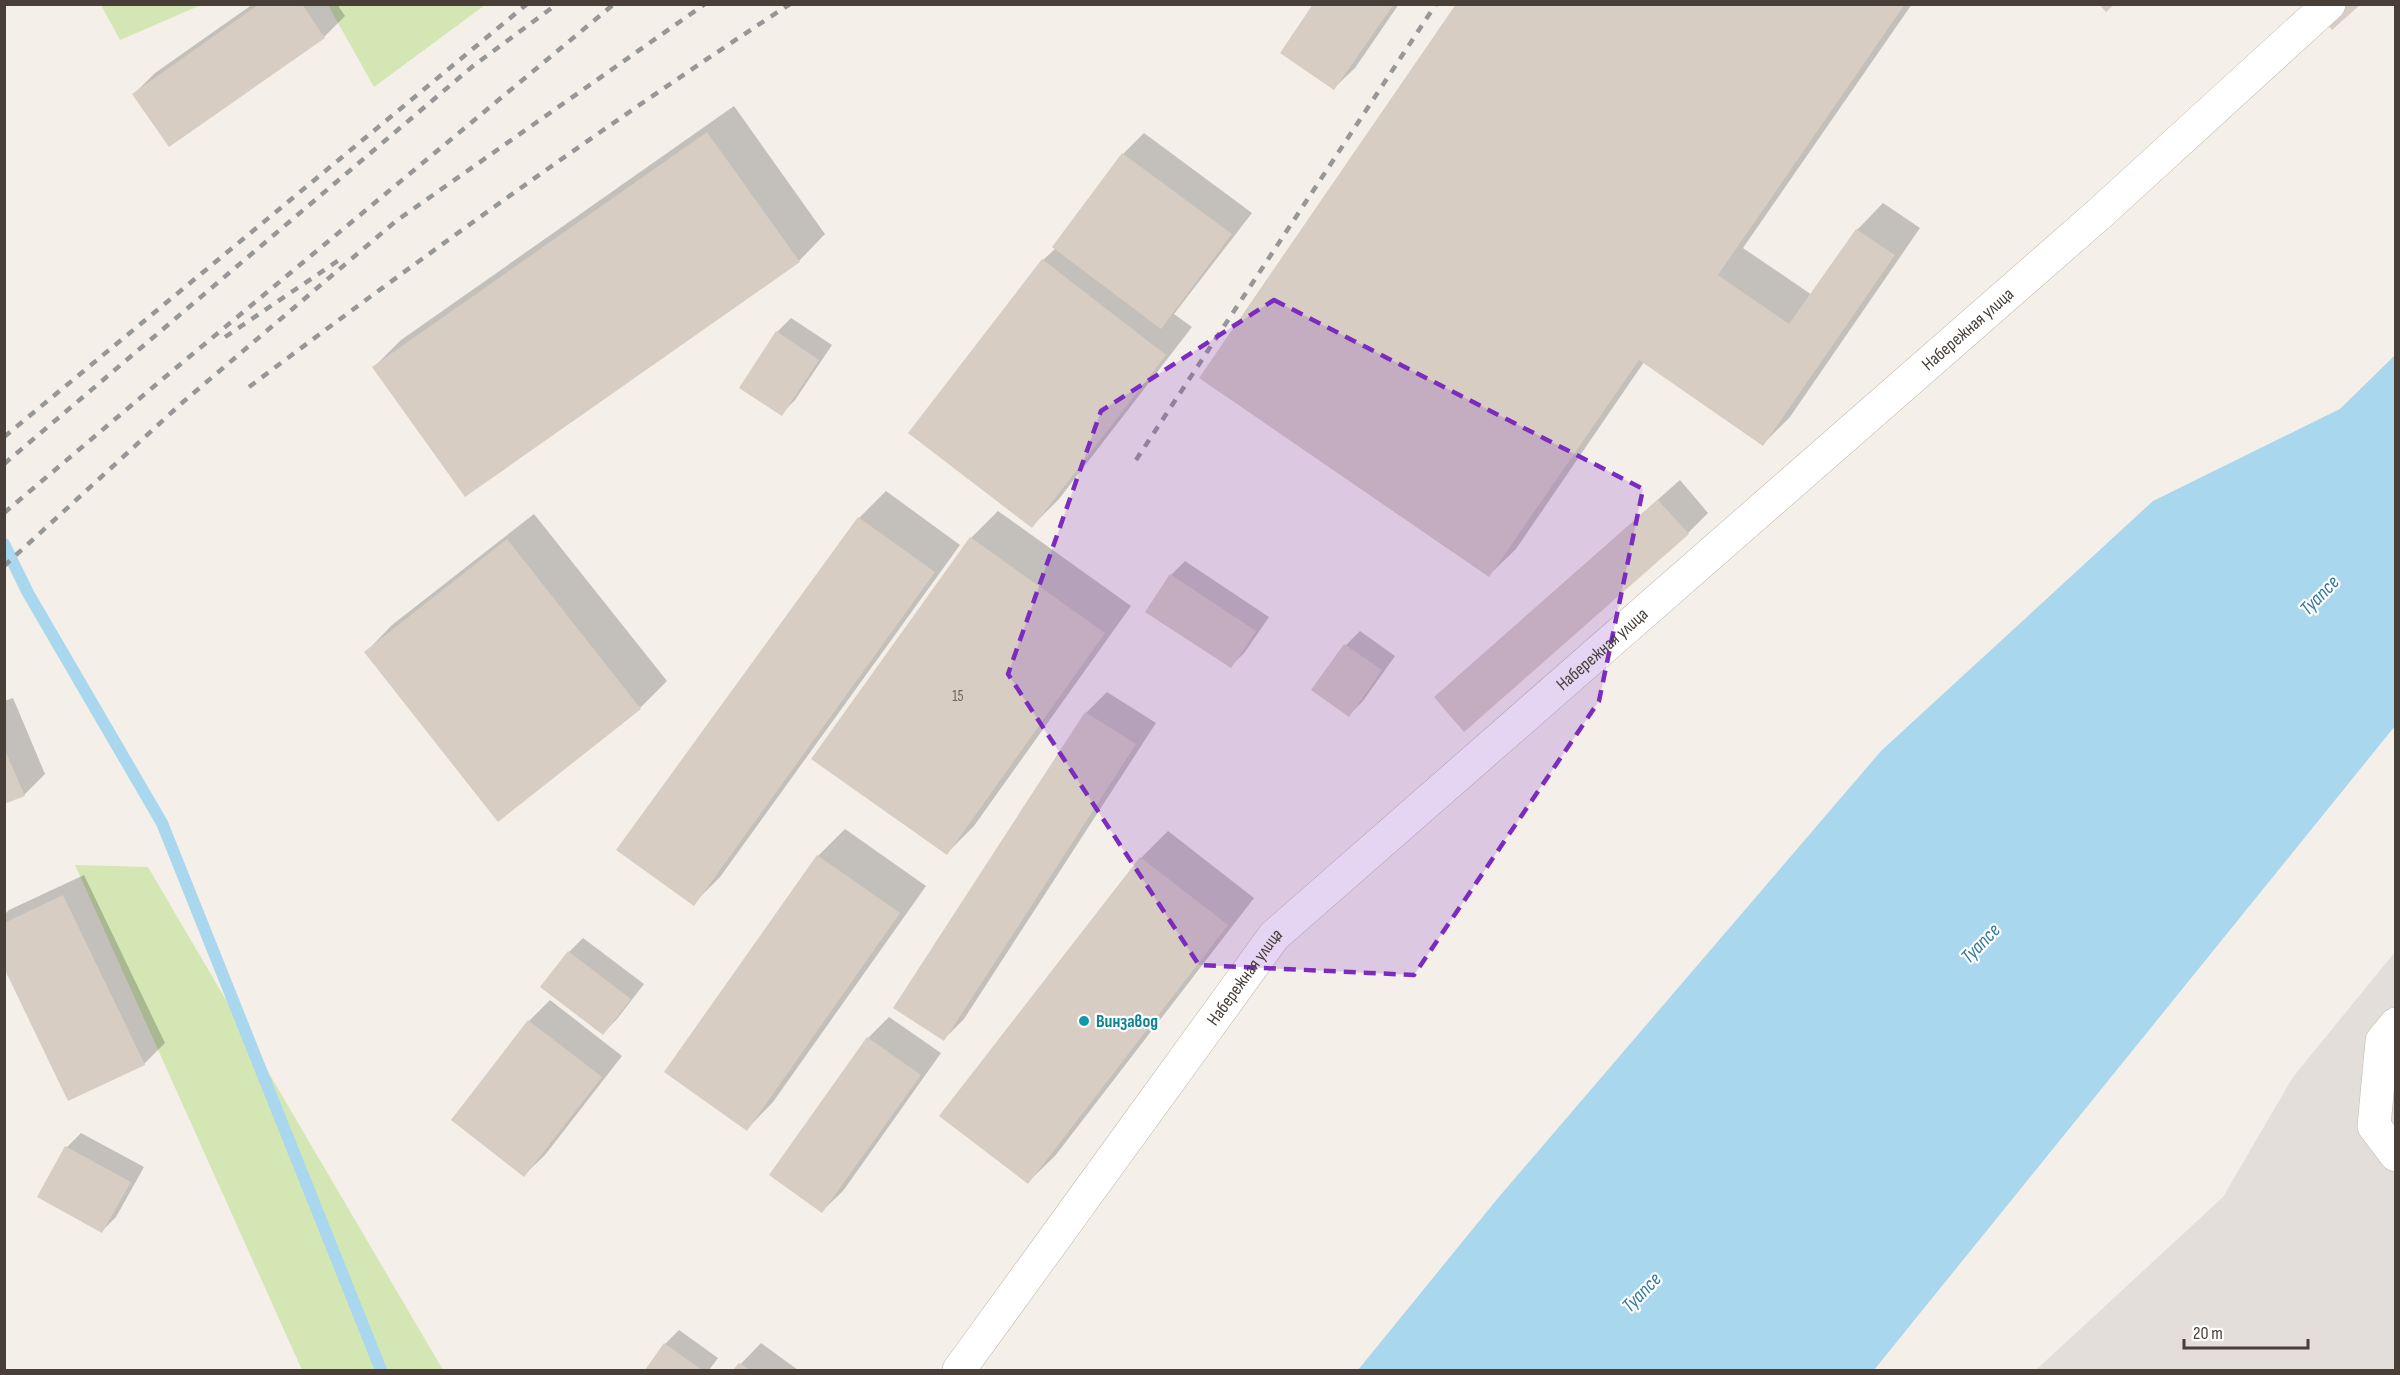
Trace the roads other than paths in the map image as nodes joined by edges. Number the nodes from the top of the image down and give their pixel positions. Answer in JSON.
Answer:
{"nodes":[{"id":1,"x":2330,"y":4,"type":"edge"},
{"id":2,"x":2396,"y":1024,"type":"edge"},
{"id":3,"x":2396,"y":1155,"type":"edge"},
{"id":4,"x":959,"y":1371,"type":"edge"}],
"edges":[{"from":1,"to":4,"type":"street","name":"Набережная улица"},
{"from":2,"to":3,"type":"street"}]}
